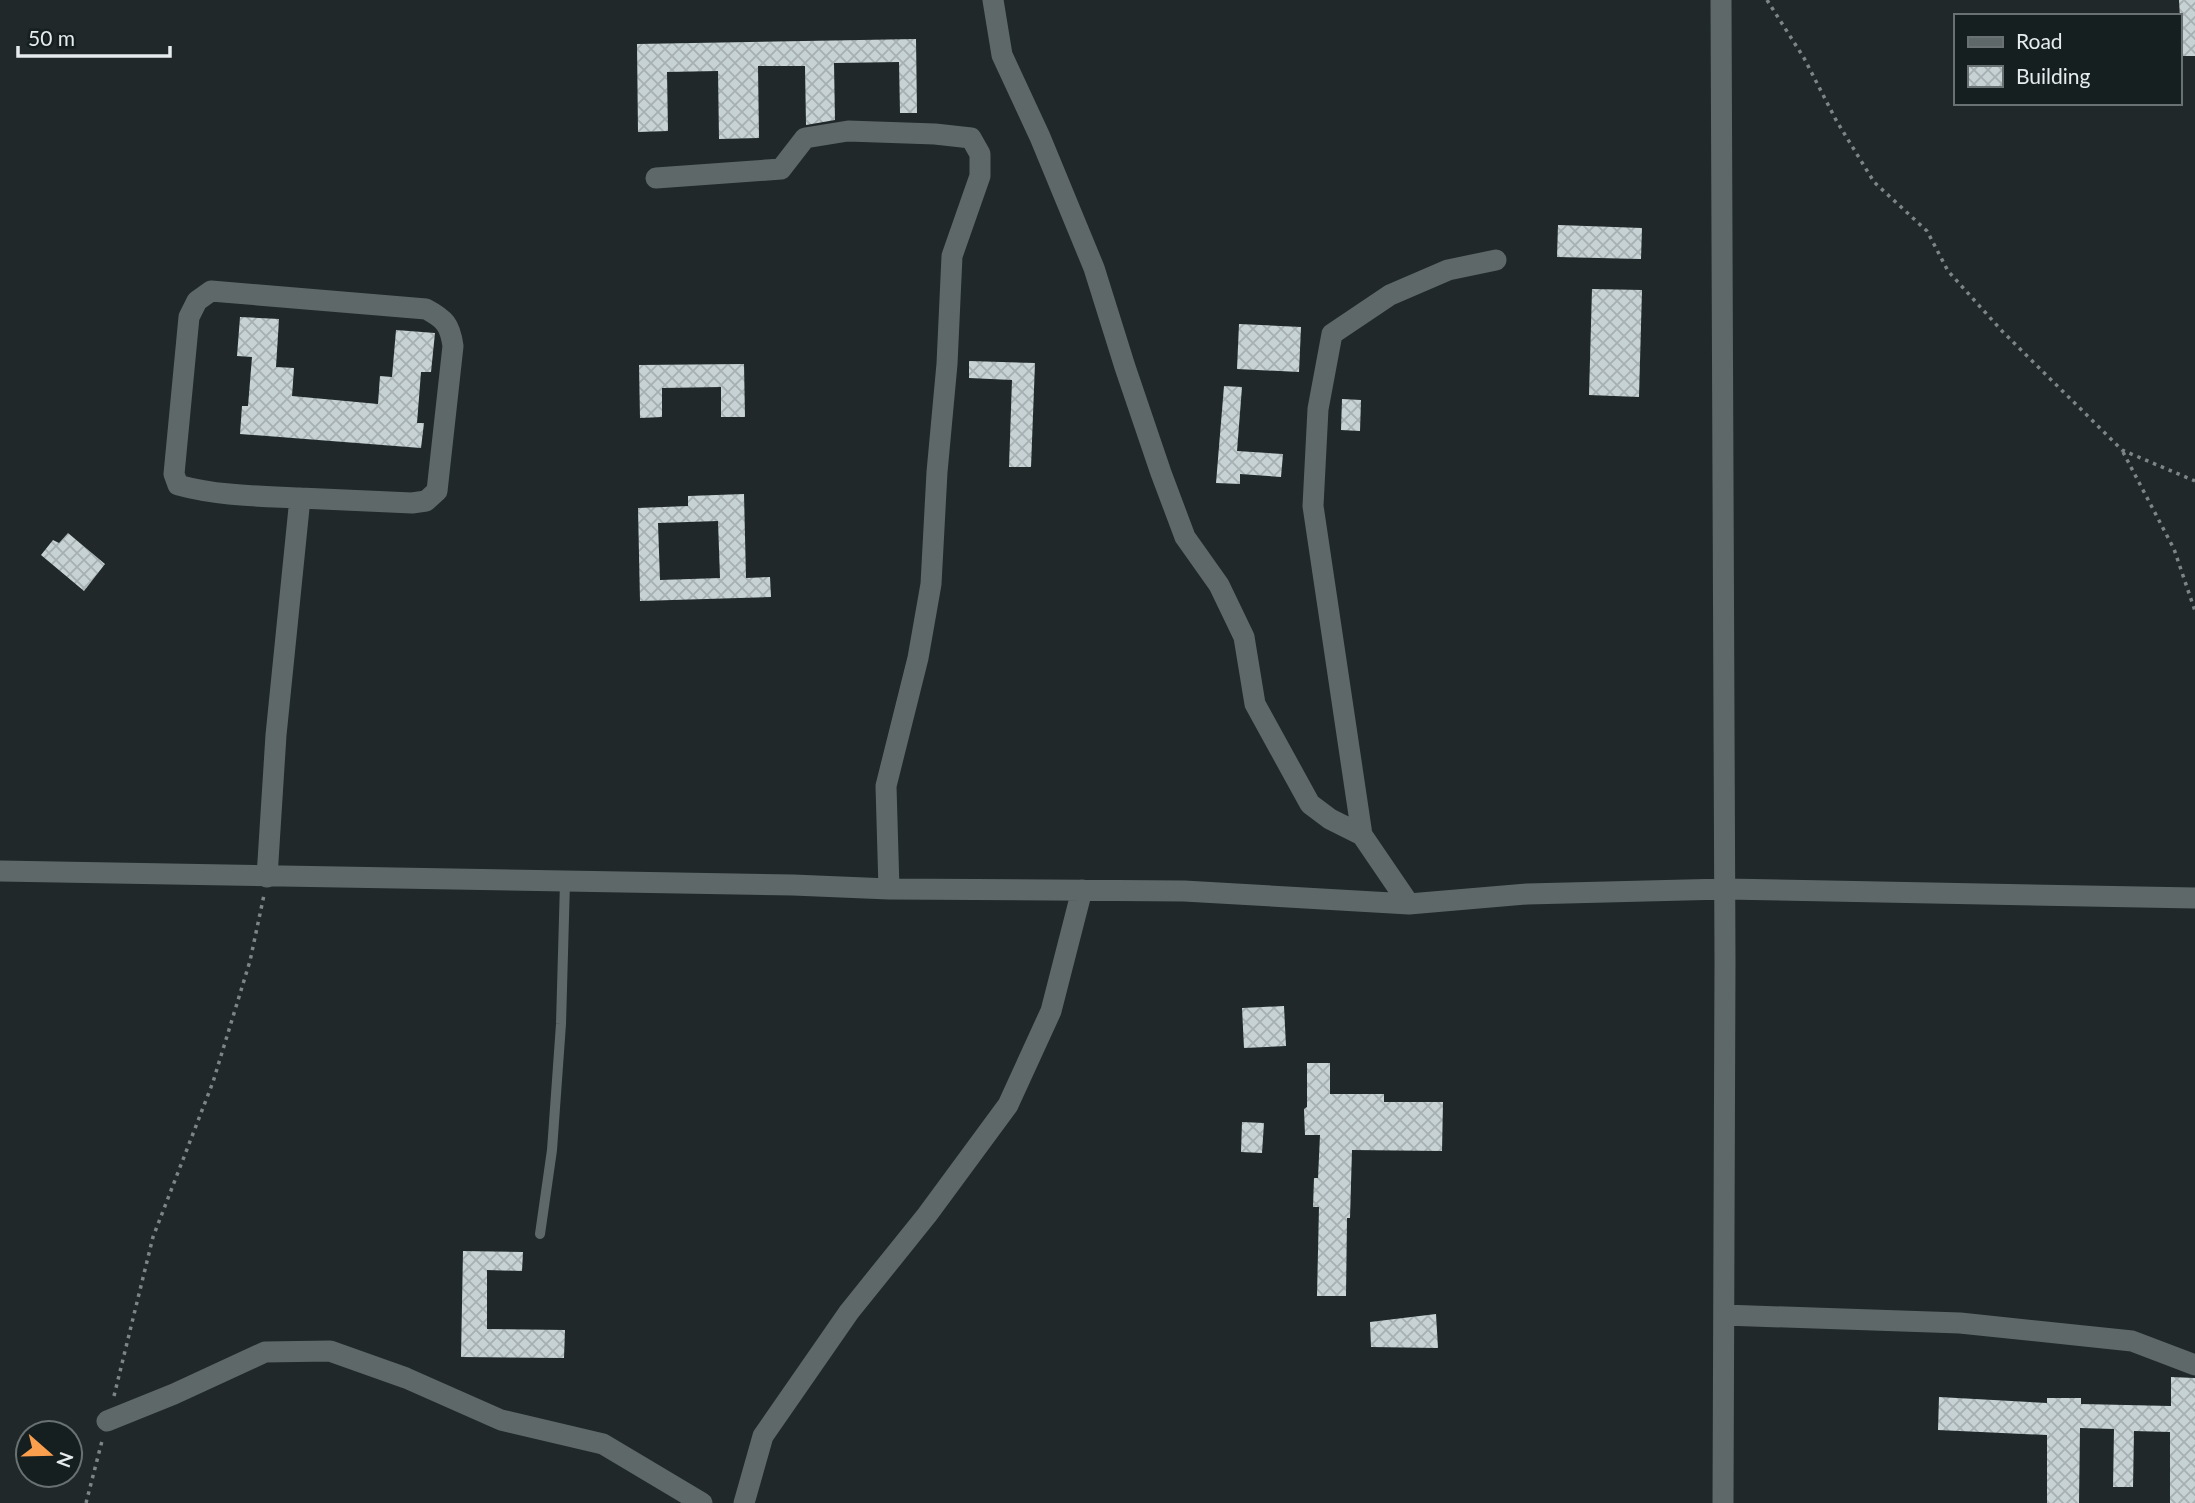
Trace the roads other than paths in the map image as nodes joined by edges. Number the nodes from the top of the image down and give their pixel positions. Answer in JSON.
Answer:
{"nodes":[{"id":1,"x":993,"y":0,"type":"edge"},
{"id":2,"x":1721,"y":0,"type":"edge"},
{"id":3,"x":656,"y":178,"type":"dead end"},
{"id":4,"x":1496,"y":260,"type":"dead end"},
{"id":5,"x":300,"y":498,"type":"junction"},
{"id":6,"x":1362,"y":835,"type":"junction"},
{"id":7,"x":0,"y":871,"type":"edge"},
{"id":8,"x":267,"y":877,"type":"junction"},
{"id":9,"x":565,"y":881,"type":"junction"},
{"id":10,"x":889,"y":889,"type":"junction"},
{"id":11,"x":1725,"y":889,"type":"junction"},
{"id":12,"x":1082,"y":890,"type":"junction"},
{"id":13,"x":2195,"y":898,"type":"edge"},
{"id":14,"x":1409,"y":904,"type":"junction"},
{"id":15,"x":540,"y":1234,"type":"dead end"},
{"id":16,"x":1724,"y":1315,"type":"junction"},
{"id":17,"x":2195,"y":1364,"type":"edge"},
{"id":18,"x":107,"y":1421,"type":"road end"},
{"id":19,"x":702,"y":1503,"type":"edge"},
{"id":20,"x":744,"y":1503,"type":"edge"},
{"id":21,"x":1723,"y":1503,"type":"edge"}],
"edges":[{"from":1,"to":6,"type":"street"},
{"from":2,"to":11,"type":"street"},
{"from":3,"to":10,"type":"street"},
{"from":4,"to":6,"type":"street"},
{"from":5,"to":5,"type":"street"},
{"from":5,"to":8,"type":"street"},
{"from":6,"to":14,"type":"street"},
{"from":7,"to":8,"type":"street"},
{"from":8,"to":9,"type":"street"},
{"from":9,"to":10,"type":"street"},
{"from":9,"to":15,"type":"lane"},
{"from":10,"to":12,"type":"street"},
{"from":11,"to":13,"type":"street"},
{"from":11,"to":14,"type":"street"},
{"from":11,"to":16,"type":"street"},
{"from":12,"to":14,"type":"street"},
{"from":12,"to":20,"type":"street"},
{"from":16,"to":17,"type":"street"},
{"from":16,"to":21,"type":"street"},
{"from":18,"to":19,"type":"street"}]}
